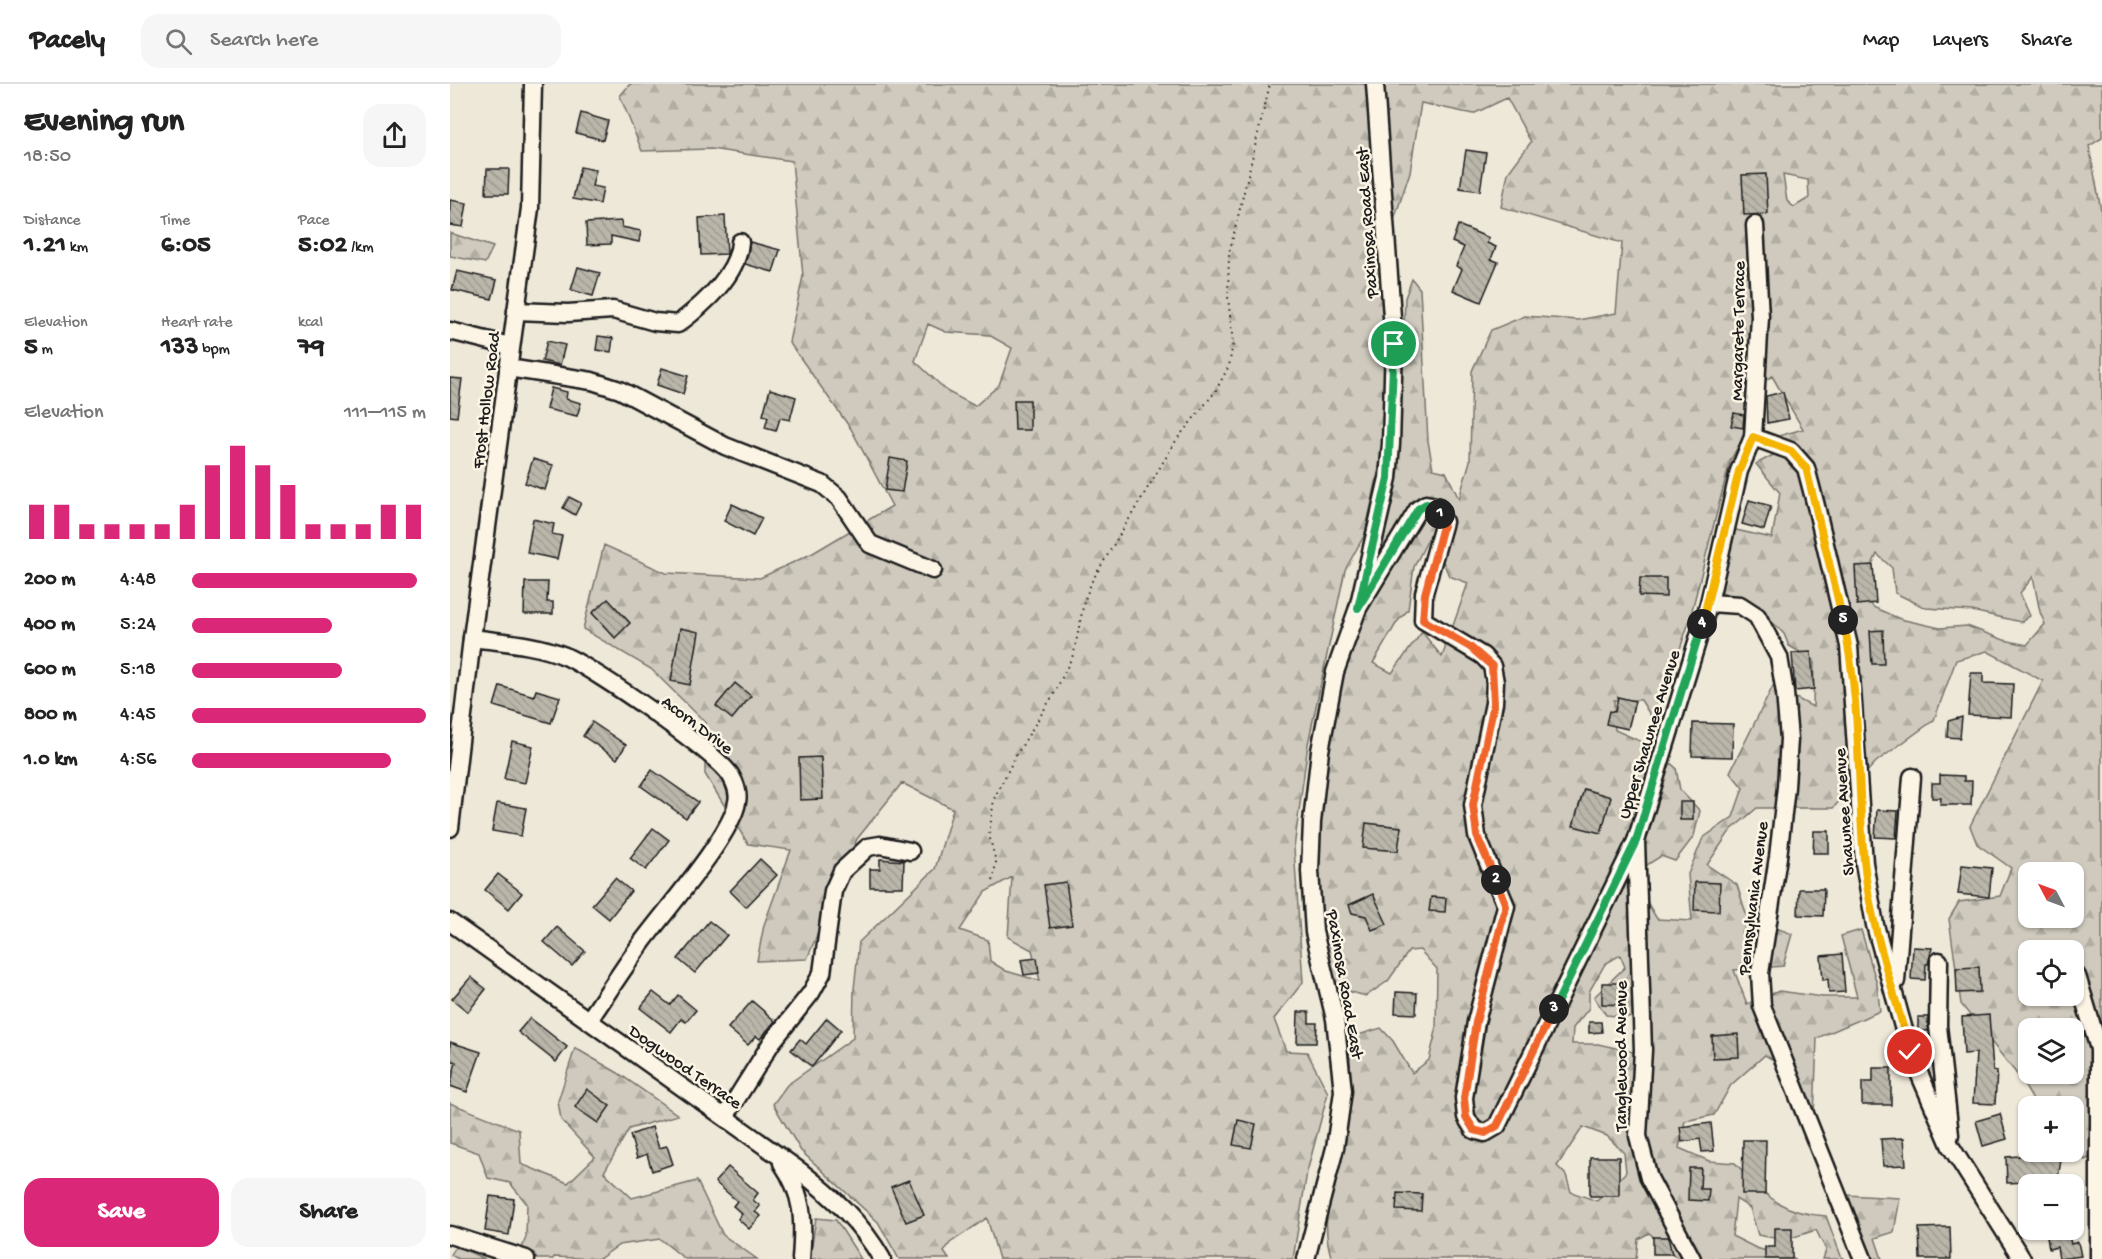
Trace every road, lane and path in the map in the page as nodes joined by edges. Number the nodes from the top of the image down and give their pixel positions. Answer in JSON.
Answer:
{"nodes":[{"id":1,"x":533,"y":84,"type":"edge"},
{"id":2,"x":1270,"y":84,"type":"edge"},
{"id":3,"x":1375,"y":84,"type":"edge"},
{"id":4,"x":1755,"y":225,"type":"dead end"},
{"id":5,"x":740,"y":242,"type":"dead end"},
{"id":6,"x":516,"y":311,"type":"junction"},
{"id":7,"x":450,"y":331,"type":"edge"},
{"id":8,"x":510,"y":346,"type":"junction"},
{"id":9,"x":508,"y":368,"type":"junction"},
{"id":10,"x":1753,"y":437,"type":"junction"},
{"id":11,"x":933,"y":570,"type":"dead end"},
{"id":12,"x":1709,"y":603,"type":"junction"},
{"id":13,"x":1358,"y":608,"type":"junction"},
{"id":14,"x":472,"y":638,"type":"junction"},
{"id":15,"x":1912,"y":777,"type":"dead end"},
{"id":16,"x":453,"y":785,"type":"edge"},
{"id":17,"x":450,"y":828,"type":"edge"},
{"id":18,"x":1636,"y":841,"type":"junction"},
{"id":19,"x":909,"y":851,"type":"dead end"},
{"id":20,"x":993,"y":880,"type":"dead end"},
{"id":21,"x":450,"y":922,"type":"edge"},
{"id":22,"x":1939,"y":961,"type":"dead end"},
{"id":23,"x":1895,"y":990,"type":"junction"},
{"id":24,"x":1560,"y":996,"type":"joint"},
{"id":25,"x":2084,"y":999,"type":"edge"},
{"id":26,"x":589,"y":1020,"type":"junction"},
{"id":27,"x":725,"y":1117,"type":"junction"},
{"id":28,"x":1951,"y":1147,"type":"junction"},
{"id":29,"x":776,"y":1154,"type":"junction"},
{"id":30,"x":450,"y":1235,"type":"edge"},
{"id":31,"x":526,"y":1259,"type":"edge"},
{"id":32,"x":801,"y":1259,"type":"edge"},
{"id":33,"x":882,"y":1259,"type":"edge"},
{"id":34,"x":1306,"y":1259,"type":"edge"},
{"id":35,"x":1692,"y":1259,"type":"edge"},
{"id":36,"x":1863,"y":1259,"type":"edge"},
{"id":37,"x":2022,"y":1259,"type":"edge"},
{"id":38,"x":2099,"y":1259,"type":"edge"}],
"edges":[{"from":1,"to":6,"type":"street","name":"Frost Hollow Road"},
{"from":2,"to":20,"type":"path"},
{"from":3,"to":13,"type":"street","name":"Paxinosa Road East"},
{"from":4,"to":10,"type":"street","name":"Margarete Terrace"},
{"from":5,"to":6,"type":"street"},
{"from":6,"to":8,"type":"street","name":"Frost Hollow Road"},
{"from":7,"to":8,"type":"street"},
{"from":8,"to":9,"type":"street","name":"Frost Hollow Road"},
{"from":9,"to":11,"type":"street"},
{"from":9,"to":14,"type":"street","name":"Frost Hollow Road"},
{"from":10,"to":12,"type":"street","name":"Upper Shawnee Avenue"},
{"from":10,"to":23,"type":"street","name":"Shawnee Avenue"},
{"from":12,"to":18,"type":"street","name":"Upper Shawnee Avenue"},
{"from":12,"to":36,"type":"street","name":"Pennsylvania Avenue"},
{"from":13,"to":24,"type":"street","name":"Paxinosa Road East"},
{"from":13,"to":34,"type":"street","name":"Paxinosa Road East"},
{"from":14,"to":16,"type":"street","name":"Frost Hollow Road"},
{"from":14,"to":26,"type":"street","name":"Acorn Drive"},
{"from":15,"to":23,"type":"street"},
{"from":16,"to":17,"type":"street","name":"Frost Hollow Road"},
{"from":18,"to":24,"type":"street","name":"Upper Shawnee Avenue"},
{"from":18,"to":35,"type":"street","name":"Tanglewood Avenue"},
{"from":19,"to":27,"type":"street"},
{"from":21,"to":26,"type":"street","name":"Dogwood Terrace"},
{"from":22,"to":28,"type":"street"},
{"from":23,"to":28,"type":"street","name":"Shawnee Avenue"},
{"from":25,"to":38,"type":"street"},
{"from":26,"to":27,"type":"street","name":"Dogwood Terrace"},
{"from":27,"to":29,"type":"street","name":"Dogwood Terrace"},
{"from":28,"to":37,"type":"street","name":"Shawnee Avenue"},
{"from":29,"to":32,"type":"street"},
{"from":29,"to":33,"type":"street","name":"Dogwood Terrace"},
{"from":30,"to":31,"type":"street"}]}
